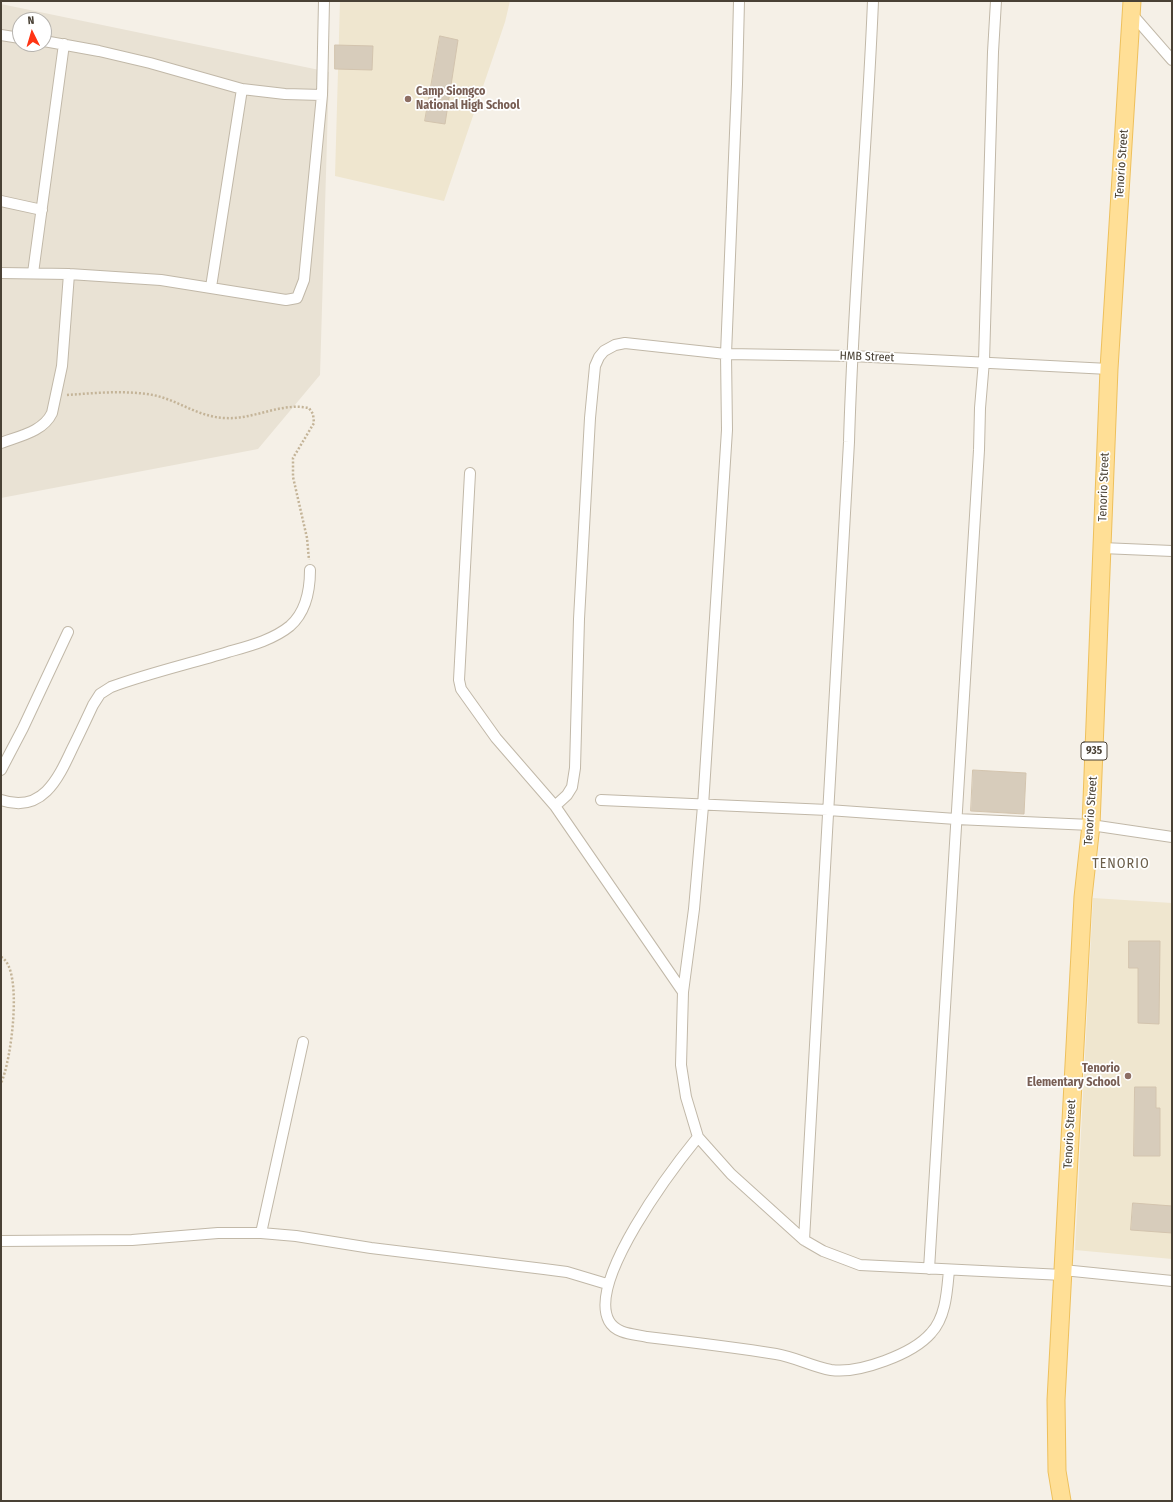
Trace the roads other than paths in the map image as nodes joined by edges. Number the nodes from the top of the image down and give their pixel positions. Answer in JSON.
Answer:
{"nodes":[{"id":1,"x":324,"y":1,"type":"edge"},
{"id":2,"x":739,"y":1,"type":"edge"},
{"id":3,"x":874,"y":1,"type":"edge"},
{"id":4,"x":996,"y":1,"type":"edge"},
{"id":5,"x":1132,"y":7,"type":"edge"},
{"id":6,"x":1,"y":35,"type":"edge"},
{"id":7,"x":12,"y":37,"type":"edge"},
{"id":8,"x":52,"y":42,"type":"edge"},
{"id":9,"x":64,"y":44,"type":"junction"},
{"id":10,"x":1172,"y":60,"type":"edge"},
{"id":11,"x":242,"y":89,"type":"junction"},
{"id":12,"x":322,"y":95,"type":"junction"},
{"id":13,"x":1,"y":200,"type":"edge"},
{"id":14,"x":42,"y":210,"type":"junction"},
{"id":15,"x":1,"y":273,"type":"edge"},
{"id":16,"x":33,"y":273,"type":"junction"},
{"id":17,"x":69,"y":274,"type":"junction"},
{"id":18,"x":211,"y":287,"type":"junction"},
{"id":19,"x":726,"y":354,"type":"junction"},
{"id":20,"x":852,"y":356,"type":"junction"},
{"id":21,"x":984,"y":362,"type":"junction"},
{"id":22,"x":1109,"y":369,"type":"junction"},
{"id":23,"x":1,"y":443,"type":"edge"},
{"id":24,"x":470,"y":473,"type":"dead end"},
{"id":25,"x":1102,"y":548,"type":"junction"},
{"id":26,"x":1172,"y":551,"type":"edge"},
{"id":27,"x":310,"y":570,"type":"road end"},
{"id":28,"x":68,"y":632,"type":"dead end"},
{"id":29,"x":1,"y":770,"type":"edge"},
{"id":30,"x":1,"y":800,"type":"edge"},
{"id":31,"x":601,"y":800,"type":"dead end"},
{"id":32,"x":555,"y":806,"type":"junction"},
{"id":33,"x":704,"y":806,"type":"junction"},
{"id":34,"x":828,"y":810,"type":"junction"},
{"id":35,"x":956,"y":820,"type":"junction"},
{"id":36,"x":1091,"y":825,"type":"junction"},
{"id":37,"x":1172,"y":837,"type":"edge"},
{"id":38,"x":683,"y":992,"type":"junction"},
{"id":39,"x":303,"y":1042,"type":"dead end"},
{"id":40,"x":698,"y":1137,"type":"junction"},
{"id":41,"x":262,"y":1233,"type":"junction"},
{"id":42,"x":804,"y":1240,"type":"junction"},
{"id":43,"x":1,"y":1241,"type":"edge"},
{"id":44,"x":929,"y":1269,"type":"junction"},
{"id":45,"x":949,"y":1270,"type":"junction"},
{"id":46,"x":1063,"y":1273,"type":"junction"},
{"id":47,"x":1172,"y":1281,"type":"edge"},
{"id":48,"x":607,"y":1284,"type":"junction"},
{"id":49,"x":1062,"y":1501,"type":"edge"}],
"edges":[{"from":1,"to":12,"type":"street"},
{"from":2,"to":19,"type":"street"},
{"from":3,"to":20,"type":"street"},
{"from":4,"to":21,"type":"street"},
{"from":5,"to":10,"type":"street"},
{"from":5,"to":22,"type":"main road","name":"Tenorio Street","number":"935"},
{"from":6,"to":7,"type":"street"},
{"from":8,"to":9,"type":"street"},
{"from":9,"to":11,"type":"street"},
{"from":9,"to":14,"type":"street"},
{"from":11,"to":12,"type":"street"},
{"from":11,"to":18,"type":"street"},
{"from":12,"to":18,"type":"street"},
{"from":13,"to":14,"type":"street"},
{"from":14,"to":16,"type":"street"},
{"from":15,"to":16,"type":"street"},
{"from":16,"to":17,"type":"street"},
{"from":17,"to":18,"type":"street"},
{"from":17,"to":23,"type":"street"},
{"from":19,"to":20,"type":"street","name":"HMB Street"},
{"from":19,"to":32,"type":"street","name":"HMB Street"},
{"from":19,"to":33,"type":"street"},
{"from":20,"to":21,"type":"street","name":"HMB Street"},
{"from":20,"to":34,"type":"street"},
{"from":21,"to":22,"type":"street","name":"HMB Street"},
{"from":21,"to":35,"type":"street"},
{"from":22,"to":25,"type":"main road","name":"Tenorio Street","number":"935"},
{"from":24,"to":32,"type":"street"},
{"from":25,"to":26,"type":"street"},
{"from":25,"to":36,"type":"main road","name":"Tenorio Street","number":"935"},
{"from":27,"to":30,"type":"street"},
{"from":28,"to":29,"type":"street"},
{"from":31,"to":33,"type":"street"},
{"from":32,"to":38,"type":"street"},
{"from":33,"to":34,"type":"street"},
{"from":33,"to":38,"type":"street"},
{"from":34,"to":35,"type":"street"},
{"from":34,"to":42,"type":"street"},
{"from":35,"to":36,"type":"street"},
{"from":35,"to":44,"type":"street"},
{"from":36,"to":37,"type":"street"},
{"from":36,"to":46,"type":"main road","name":"Tenorio Street","number":"935"},
{"from":38,"to":40,"type":"street"},
{"from":39,"to":41,"type":"street"},
{"from":40,"to":42,"type":"street"},
{"from":40,"to":48,"type":"street"},
{"from":41,"to":43,"type":"street"},
{"from":41,"to":48,"type":"street"},
{"from":42,"to":44,"type":"street"},
{"from":44,"to":45,"type":"street"},
{"from":45,"to":46,"type":"street"},
{"from":45,"to":48,"type":"street"},
{"from":46,"to":47,"type":"street"},
{"from":46,"to":49,"type":"main road","name":"Tenorio Street","number":"935"}]}
